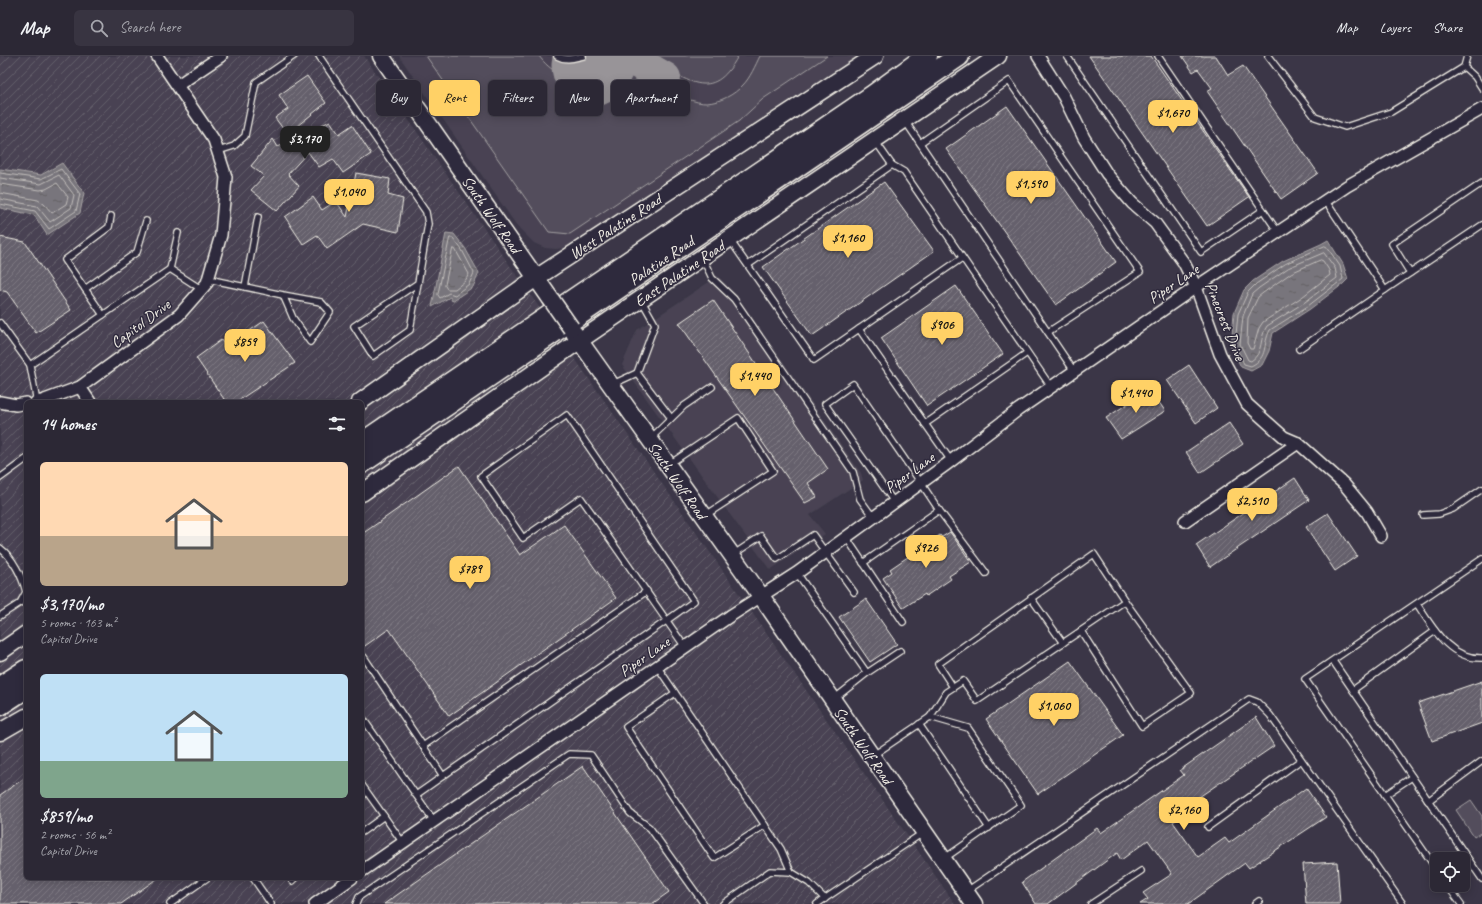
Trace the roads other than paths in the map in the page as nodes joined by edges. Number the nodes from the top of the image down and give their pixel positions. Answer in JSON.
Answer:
{"nodes":[{"id":1,"x":157,"y":56,"type":"edge"},
{"id":2,"x":221,"y":56,"type":"edge"},
{"id":3,"x":294,"y":56,"type":"edge"},
{"id":4,"x":319,"y":56,"type":"edge"},
{"id":5,"x":381,"y":56,"type":"edge"},
{"id":6,"x":557,"y":56,"type":"edge"},
{"id":7,"x":584,"y":56,"type":"edge"},
{"id":8,"x":875,"y":56,"type":"edge"},
{"id":9,"x":927,"y":56,"type":"edge"},
{"id":10,"x":959,"y":56,"type":"edge"},
{"id":11,"x":998,"y":56,"type":"edge"},
{"id":12,"x":1038,"y":56,"type":"edge"},
{"id":13,"x":1067,"y":56,"type":"edge"},
{"id":14,"x":1158,"y":56,"type":"edge"},
{"id":15,"x":1268,"y":56,"type":"edge"},
{"id":16,"x":1468,"y":56,"type":"edge"},
{"id":17,"x":1464,"y":67,"type":"junction"},
{"id":18,"x":178,"y":85,"type":"junction"},
{"id":19,"x":1482,"y":88,"type":"edge"},
{"id":20,"x":1482,"y":109,"type":"edge"},
{"id":21,"x":904,"y":120,"type":"junction"},
{"id":22,"x":874,"y":140,"type":"junction"},
{"id":23,"x":920,"y":143,"type":"junction"},
{"id":24,"x":218,"y":151,"type":"junction"},
{"id":25,"x":892,"y":165,"type":"junction"},
{"id":26,"x":1482,"y":183,"type":"edge"},
{"id":27,"x":1325,"y":199,"type":"junction"},
{"id":28,"x":1263,"y":210,"type":"junction"},
{"id":29,"x":111,"y":216,"type":"dead end"},
{"id":30,"x":258,"y":217,"type":"dead end"},
{"id":31,"x":146,"y":221,"type":"dead end"},
{"id":32,"x":1482,"y":225,"type":"edge"},
{"id":33,"x":1278,"y":232,"type":"junction"},
{"id":34,"x":178,"y":233,"type":"dead end"},
{"id":35,"x":730,"y":239,"type":"junction"},
{"id":36,"x":702,"y":258,"type":"junction"},
{"id":37,"x":962,"y":258,"type":"junction"},
{"id":38,"x":748,"y":265,"type":"junction"},
{"id":39,"x":170,"y":269,"type":"junction"},
{"id":40,"x":1410,"y":273,"type":"junction"},
{"id":41,"x":536,"y":278,"type":"junction"},
{"id":42,"x":208,"y":279,"type":"junction"},
{"id":43,"x":418,"y":283,"type":"junction"},
{"id":44,"x":245,"y":287,"type":"junction"},
{"id":45,"x":1196,"y":287,"type":"junction"},
{"id":46,"x":85,"y":289,"type":"junction"},
{"id":47,"x":201,"y":289,"type":"junction"},
{"id":48,"x":1386,"y":290,"type":"junction"},
{"id":49,"x":283,"y":295,"type":"junction"},
{"id":50,"x":641,"y":299,"type":"junction"},
{"id":51,"x":103,"y":315,"type":"junction"},
{"id":52,"x":0,"y":323,"type":"edge"},
{"id":53,"x":859,"y":329,"type":"junction"},
{"id":54,"x":1048,"y":332,"type":"junction"},
{"id":55,"x":575,"y":335,"type":"junction"},
{"id":56,"x":1299,"y":349,"type":"dead end"},
{"id":57,"x":1027,"y":353,"type":"junction"},
{"id":58,"x":30,"y":365,"type":"junction"},
{"id":59,"x":1074,"y":371,"type":"junction"},
{"id":60,"x":637,"y":373,"type":"junction"},
{"id":61,"x":611,"y":385,"type":"junction"},
{"id":62,"x":80,"y":387,"type":"junction"},
{"id":63,"x":712,"y":387,"type":"dead end"},
{"id":64,"x":1051,"y":387,"type":"junction"},
{"id":65,"x":36,"y":400,"type":"edge"},
{"id":66,"x":45,"y":400,"type":"edge"},
{"id":67,"x":89,"y":400,"type":"edge"},
{"id":68,"x":363,"y":400,"type":"edge"},
{"id":69,"x":0,"y":402,"type":"edge"},
{"id":70,"x":24,"y":403,"type":"edge"},
{"id":71,"x":671,"y":418,"type":"junction"},
{"id":72,"x":926,"y":424,"type":"junction"},
{"id":73,"x":650,"y":440,"type":"junction"},
{"id":74,"x":364,"y":442,"type":"edge"},
{"id":75,"x":1298,"y":443,"type":"junction"},
{"id":76,"x":24,"y":460,"type":"edge"},
{"id":77,"x":951,"y":461,"type":"junction"},
{"id":78,"x":364,"y":462,"type":"edge"},
{"id":79,"x":668,"y":465,"type":"junction"},
{"id":80,"x":0,"y":478,"type":"edge"},
{"id":81,"x":921,"y":483,"type":"junction"},
{"id":82,"x":1482,"y":489,"type":"edge"},
{"id":83,"x":364,"y":491,"type":"edge"},
{"id":84,"x":894,"y":502,"type":"junction"},
{"id":85,"x":939,"y":510,"type":"junction"},
{"id":86,"x":1423,"y":514,"type":"dead end"},
{"id":87,"x":704,"y":516,"type":"junction"},
{"id":88,"x":873,"y":518,"type":"junction"},
{"id":89,"x":1184,"y":520,"type":"dead end"},
{"id":90,"x":1381,"y":536,"type":"dead end"},
{"id":91,"x":846,"y":537,"type":"junction"},
{"id":92,"x":0,"y":548,"type":"edge"},
{"id":93,"x":826,"y":552,"type":"junction"},
{"id":94,"x":732,"y":556,"type":"junction"},
{"id":95,"x":1482,"y":559,"type":"edge"},
{"id":96,"x":863,"y":563,"type":"junction"},
{"id":97,"x":986,"y":572,"type":"dead end"},
{"id":98,"x":797,"y":573,"type":"junction"},
{"id":99,"x":24,"y":584,"type":"edge"},
{"id":100,"x":647,"y":591,"type":"junction"},
{"id":101,"x":854,"y":592,"type":"dead end"},
{"id":102,"x":24,"y":595,"type":"edge"},
{"id":103,"x":761,"y":596,"type":"junction"},
{"id":104,"x":1031,"y":598,"type":"junction"},
{"id":105,"x":1125,"y":601,"type":"junction"},
{"id":106,"x":1417,"y":604,"type":"junction"},
{"id":107,"x":0,"y":616,"type":"edge"},
{"id":108,"x":666,"y":621,"type":"junction"},
{"id":109,"x":903,"y":622,"type":"dead end"},
{"id":110,"x":1080,"y":631,"type":"junction"},
{"id":111,"x":1435,"y":631,"type":"junction"},
{"id":112,"x":24,"y":635,"type":"edge"},
{"id":113,"x":1063,"y":643,"type":"junction"},
{"id":114,"x":685,"y":647,"type":"junction"},
{"id":115,"x":900,"y":651,"type":"dead end"},
{"id":116,"x":0,"y":652,"type":"edge"},
{"id":117,"x":364,"y":657,"type":"edge"},
{"id":118,"x":1482,"y":658,"type":"edge"},
{"id":119,"x":1333,"y":661,"type":"junction"},
{"id":120,"x":657,"y":666,"type":"junction"},
{"id":121,"x":24,"y":667,"type":"edge"},
{"id":122,"x":24,"y":671,"type":"edge"},
{"id":123,"x":867,"y":673,"type":"junction"},
{"id":124,"x":3,"y":685,"type":"edge"},
{"id":125,"x":953,"y":687,"type":"junction"},
{"id":126,"x":24,"y":689,"type":"edge"},
{"id":127,"x":1353,"y":690,"type":"junction"},
{"id":128,"x":675,"y":693,"type":"junction"},
{"id":129,"x":833,"y":700,"type":"junction"},
{"id":130,"x":0,"y":705,"type":"edge"},
{"id":131,"x":930,"y":717,"type":"junction"},
{"id":132,"x":24,"y":718,"type":"edge"},
{"id":133,"x":364,"y":720,"type":"edge"},
{"id":134,"x":919,"y":724,"type":"junction"},
{"id":135,"x":0,"y":732,"type":"edge"},
{"id":136,"x":423,"y":746,"type":"junction"},
{"id":137,"x":872,"y":756,"type":"junction"},
{"id":138,"x":1301,"y":760,"type":"junction"},
{"id":139,"x":1482,"y":760,"type":"edge"},
{"id":140,"x":443,"y":776,"type":"junction"},
{"id":141,"x":1412,"y":777,"type":"junction"},
{"id":142,"x":364,"y":789,"type":"edge"},
{"id":143,"x":416,"y":795,"type":"junction"},
{"id":144,"x":1385,"y":795,"type":"junction"},
{"id":145,"x":1428,"y":801,"type":"junction"},
{"id":146,"x":384,"y":816,"type":"junction"},
{"id":147,"x":434,"y":821,"type":"junction"},
{"id":148,"x":765,"y":825,"type":"junction"},
{"id":149,"x":1208,"y":826,"type":"dead end"},
{"id":150,"x":989,"y":828,"type":"junction"},
{"id":151,"x":364,"y":831,"type":"edge"},
{"id":152,"x":924,"y":832,"type":"junction"},
{"id":153,"x":403,"y":843,"type":"junction"},
{"id":154,"x":943,"y":860,"type":"junction"},
{"id":155,"x":1430,"y":860,"type":"edge"},
{"id":156,"x":364,"y":870,"type":"edge"},
{"id":157,"x":1141,"y":871,"type":"dead end"},
{"id":158,"x":791,"y":872,"type":"junction"},
{"id":159,"x":1482,"y":879,"type":"edge"},
{"id":160,"x":204,"y":880,"type":"edge"},
{"id":161,"x":254,"y":880,"type":"edge"},
{"id":162,"x":349,"y":880,"type":"edge"},
{"id":163,"x":1453,"y":892,"type":"edge"},
{"id":164,"x":825,"y":899,"type":"junction"},
{"id":165,"x":969,"y":899,"type":"edge"},
{"id":166,"x":170,"y":904,"type":"edge"},
{"id":167,"x":271,"y":904,"type":"edge"},
{"id":168,"x":314,"y":904,"type":"edge"},
{"id":169,"x":356,"y":904,"type":"edge"},
{"id":170,"x":704,"y":904,"type":"edge"},
{"id":171,"x":723,"y":904,"type":"edge"},
{"id":172,"x":817,"y":904,"type":"edge"},
{"id":173,"x":1091,"y":904,"type":"edge"},
{"id":174,"x":1403,"y":904,"type":"edge"},
{"id":175,"x":1461,"y":904,"type":"edge"}],
"edges":[{"from":1,"to":18,"type":"street","name":"Capitol Drive"},
{"from":2,"to":18,"type":"street"},
{"from":3,"to":24,"type":"lane"},
{"from":4,"to":43,"type":"lane"},
{"from":5,"to":41,"type":"street","name":"South Wolf Road"},
{"from":6,"to":7,"type":"lane"},
{"from":8,"to":41,"type":"street","name":"West Palatine Road"},
{"from":9,"to":74,"type":"highway","name":"Palatine Road"},
{"from":10,"to":78,"type":"highway","name":"Palatine Road"},
{"from":11,"to":21,"type":"street","name":"East Palatine Road"},
{"from":12,"to":45,"type":"street","name":"Pinecrest Drive"},
{"from":13,"to":28,"type":"lane"},
{"from":14,"to":28,"type":"lane"},
{"from":15,"to":17,"type":"lane"},
{"from":16,"to":17,"type":"lane"},
{"from":17,"to":19,"type":"lane"},
{"from":18,"to":24,"type":"street","name":"Capitol Drive"},
{"from":20,"to":27,"type":"street","name":"Piper Lane"},
{"from":21,"to":22,"type":"street","name":"East Palatine Road"},
{"from":21,"to":23,"type":"lane"},
{"from":22,"to":25,"type":"lane"},
{"from":22,"to":35,"type":"street","name":"East Palatine Road"},
{"from":23,"to":54,"type":"lane"},
{"from":23,"to":54,"type":"lane"},
{"from":24,"to":42,"type":"street","name":"Capitol Drive"},
{"from":25,"to":37,"type":"lane"},
{"from":25,"to":38,"type":"lane"},
{"from":26,"to":40,"type":"lane"},
{"from":27,"to":33,"type":"street","name":"Piper Lane"},
{"from":27,"to":48,"type":"lane"},
{"from":28,"to":33,"type":"lane"},
{"from":29,"to":46,"type":"lane"},
{"from":30,"to":44,"type":"lane"},
{"from":31,"to":46,"type":"lane"},
{"from":32,"to":40,"type":"lane"},
{"from":33,"to":45,"type":"street","name":"Piper Lane"},
{"from":34,"to":39,"type":"lane"},
{"from":35,"to":36,"type":"street","name":"East Palatine Road"},
{"from":35,"to":38,"type":"lane"},
{"from":36,"to":50,"type":"street","name":"East Palatine Road"},
{"from":36,"to":88,"type":"lane"},
{"from":37,"to":53,"type":"lane"},
{"from":37,"to":57,"type":"lane"},
{"from":38,"to":53,"type":"lane"},
{"from":39,"to":47,"type":"lane"},
{"from":39,"to":51,"type":"lane"},
{"from":40,"to":48,"type":"lane"},
{"from":41,"to":55,"type":"street","name":"South Wolf Road","bridge":true},
{"from":41,"to":68,"type":"street","name":"West Palatine Road"},
{"from":42,"to":44,"type":"lane"},
{"from":42,"to":47,"type":"street","name":"Capitol Drive"},
{"from":43,"to":43,"type":"lane"},
{"from":44,"to":49,"type":"lane"},
{"from":45,"to":59,"type":"street","name":"Piper Lane"},
{"from":45,"to":75,"type":"street","name":"Pinecrest Drive"},
{"from":46,"to":51,"type":"lane"},
{"from":47,"to":62,"type":"street","name":"Capitol Drive"},
{"from":48,"to":56,"type":"lane"},
{"from":49,"to":49,"type":"lane"},
{"from":50,"to":55,"type":"street","name":"East Palatine Road"},
{"from":50,"to":60,"type":"lane"},
{"from":51,"to":58,"type":"lane"},
{"from":52,"to":58,"type":"lane"},
{"from":53,"to":72,"type":"lane"},
{"from":54,"to":59,"type":"lane"},
{"from":55,"to":61,"type":"street","name":"South Wolf Road"},
{"from":55,"to":83,"type":"street","name":"East Palatine Road"},
{"from":57,"to":64,"type":"lane"},
{"from":57,"to":72,"type":"lane"},
{"from":58,"to":65,"type":"lane"},
{"from":59,"to":64,"type":"street","name":"Piper Lane"},
{"from":60,"to":61,"type":"lane"},
{"from":60,"to":71,"type":"lane"},
{"from":61,"to":73,"type":"street","name":"South Wolf Road"},
{"from":62,"to":66,"type":"street","name":"Capitol Drive"},
{"from":62,"to":67,"type":"street"},
{"from":63,"to":71,"type":"lane"},
{"from":64,"to":77,"type":"street","name":"Piper Lane"},
{"from":69,"to":70,"type":"street"},
{"from":71,"to":73,"type":"lane"},
{"from":72,"to":77,"type":"lane"},
{"from":73,"to":79,"type":"street","name":"South Wolf Road"},
{"from":75,"to":89,"type":"street"},
{"from":75,"to":90,"type":"street","name":"Pinecrest Drive"},
{"from":76,"to":80,"type":"lane"},
{"from":77,"to":81,"type":"street","name":"Piper Lane"},
{"from":79,"to":87,"type":"street","name":"South Wolf Road"},
{"from":79,"to":87,"type":"lane"},
{"from":81,"to":84,"type":"street","name":"Piper Lane"},
{"from":81,"to":84,"type":"lane"},
{"from":81,"to":85,"type":"lane"},
{"from":82,"to":86,"type":"lane"},
{"from":84,"to":88,"type":"street","name":"Piper Lane"},
{"from":85,"to":96,"type":"lane"},
{"from":85,"to":97,"type":"lane"},
{"from":87,"to":94,"type":"street","name":"South Wolf Road"},
{"from":88,"to":91,"type":"street","name":"Piper Lane"},
{"from":91,"to":93,"type":"street","name":"Piper Lane"},
{"from":91,"to":96,"type":"lane"},
{"from":92,"to":99,"type":"lane"},
{"from":93,"to":94,"type":"lane"},
{"from":93,"to":98,"type":"street","name":"Piper Lane"},
{"from":93,"to":101,"type":"lane"},
{"from":94,"to":103,"type":"street","name":"South Wolf Road"},
{"from":95,"to":106,"type":"lane"},
{"from":96,"to":109,"type":"lane"},
{"from":98,"to":103,"type":"street","name":"Piper Lane"},
{"from":98,"to":123,"type":"lane"},
{"from":100,"to":108,"type":"lane"},
{"from":100,"to":108,"type":"lane"},
{"from":100,"to":136,"type":"lane"},
{"from":102,"to":107,"type":"lane"},
{"from":103,"to":114,"type":"street","name":"Piper Lane"},
{"from":103,"to":129,"type":"street","name":"South Wolf Road"},
{"from":104,"to":105,"type":"lane"},
{"from":104,"to":113,"type":"lane"},
{"from":104,"to":125,"type":"lane"},
{"from":105,"to":110,"type":"lane"},
{"from":105,"to":110,"type":"lane"},
{"from":106,"to":111,"type":"lane"},
{"from":106,"to":119,"type":"lane"},
{"from":108,"to":114,"type":"lane"},
{"from":108,"to":140,"type":"lane"},
{"from":110,"to":113,"type":"lane"},
{"from":111,"to":118,"type":"lane"},
{"from":111,"to":127,"type":"lane"},
{"from":112,"to":116,"type":"street"},
{"from":113,"to":125,"type":"lane"},
{"from":114,"to":120,"type":"street","name":"Piper Lane"},
{"from":115,"to":123,"type":"lane"},
{"from":117,"to":136,"type":"lane"},
{"from":119,"to":127,"type":"lane"},
{"from":119,"to":144,"type":"lane"},
{"from":120,"to":128,"type":"lane"},
{"from":120,"to":147,"type":"street","name":"Piper Lane"},
{"from":121,"to":124,"type":"highway"},
{"from":122,"to":124,"type":"highway"},
{"from":123,"to":129,"type":"lane"},
{"from":125,"to":131,"type":"lane"},
{"from":126,"to":130,"type":"highway"},
{"from":127,"to":141,"type":"lane"},
{"from":128,"to":148,"type":"lane"},
{"from":128,"to":148,"type":"lane"},
{"from":129,"to":137,"type":"street","name":"South Wolf Road"},
{"from":131,"to":134,"type":"lane"},
{"from":131,"to":150,"type":"lane"},
{"from":132,"to":135,"type":"street"},
{"from":133,"to":143,"type":"lane"},
{"from":134,"to":137,"type":"lane"},
{"from":134,"to":150,"type":"lane"},
{"from":136,"to":140,"type":"lane"},
{"from":137,"to":152,"type":"street","name":"South Wolf Road"},
{"from":138,"to":149,"type":"lane"},
{"from":138,"to":165,"type":"lane"},
{"from":138,"to":174,"type":"lane"},
{"from":139,"to":145,"type":"lane"},
{"from":140,"to":143,"type":"lane"},
{"from":141,"to":144,"type":"lane"},
{"from":141,"to":145,"type":"lane"},
{"from":142,"to":146,"type":"lane"},
{"from":143,"to":147,"type":"lane"},
{"from":144,"to":155,"type":"lane"},
{"from":145,"to":159,"type":"lane"},
{"from":146,"to":151,"type":"lane"},
{"from":146,"to":153,"type":"lane"},
{"from":147,"to":153,"type":"street","name":"Piper Lane"},
{"from":148,"to":158,"type":"lane"},
{"from":150,"to":154,"type":"lane"},
{"from":152,"to":154,"type":"street","name":"South Wolf Road"},
{"from":152,"to":164,"type":"lane"},
{"from":153,"to":156,"type":"street","name":"Piper Lane"},
{"from":154,"to":165,"type":"street","name":"South Wolf Road"},
{"from":157,"to":173,"type":"lane"},
{"from":158,"to":164,"type":"lane"},
{"from":158,"to":171,"type":"lane"},
{"from":160,"to":166,"type":"lane"},
{"from":161,"to":167,"type":"lane"},
{"from":162,"to":168,"type":"street"},
{"from":163,"to":175,"type":"lane"},
{"from":164,"to":172,"type":"lane"},
{"from":169,"to":170,"type":"lane"}]}
